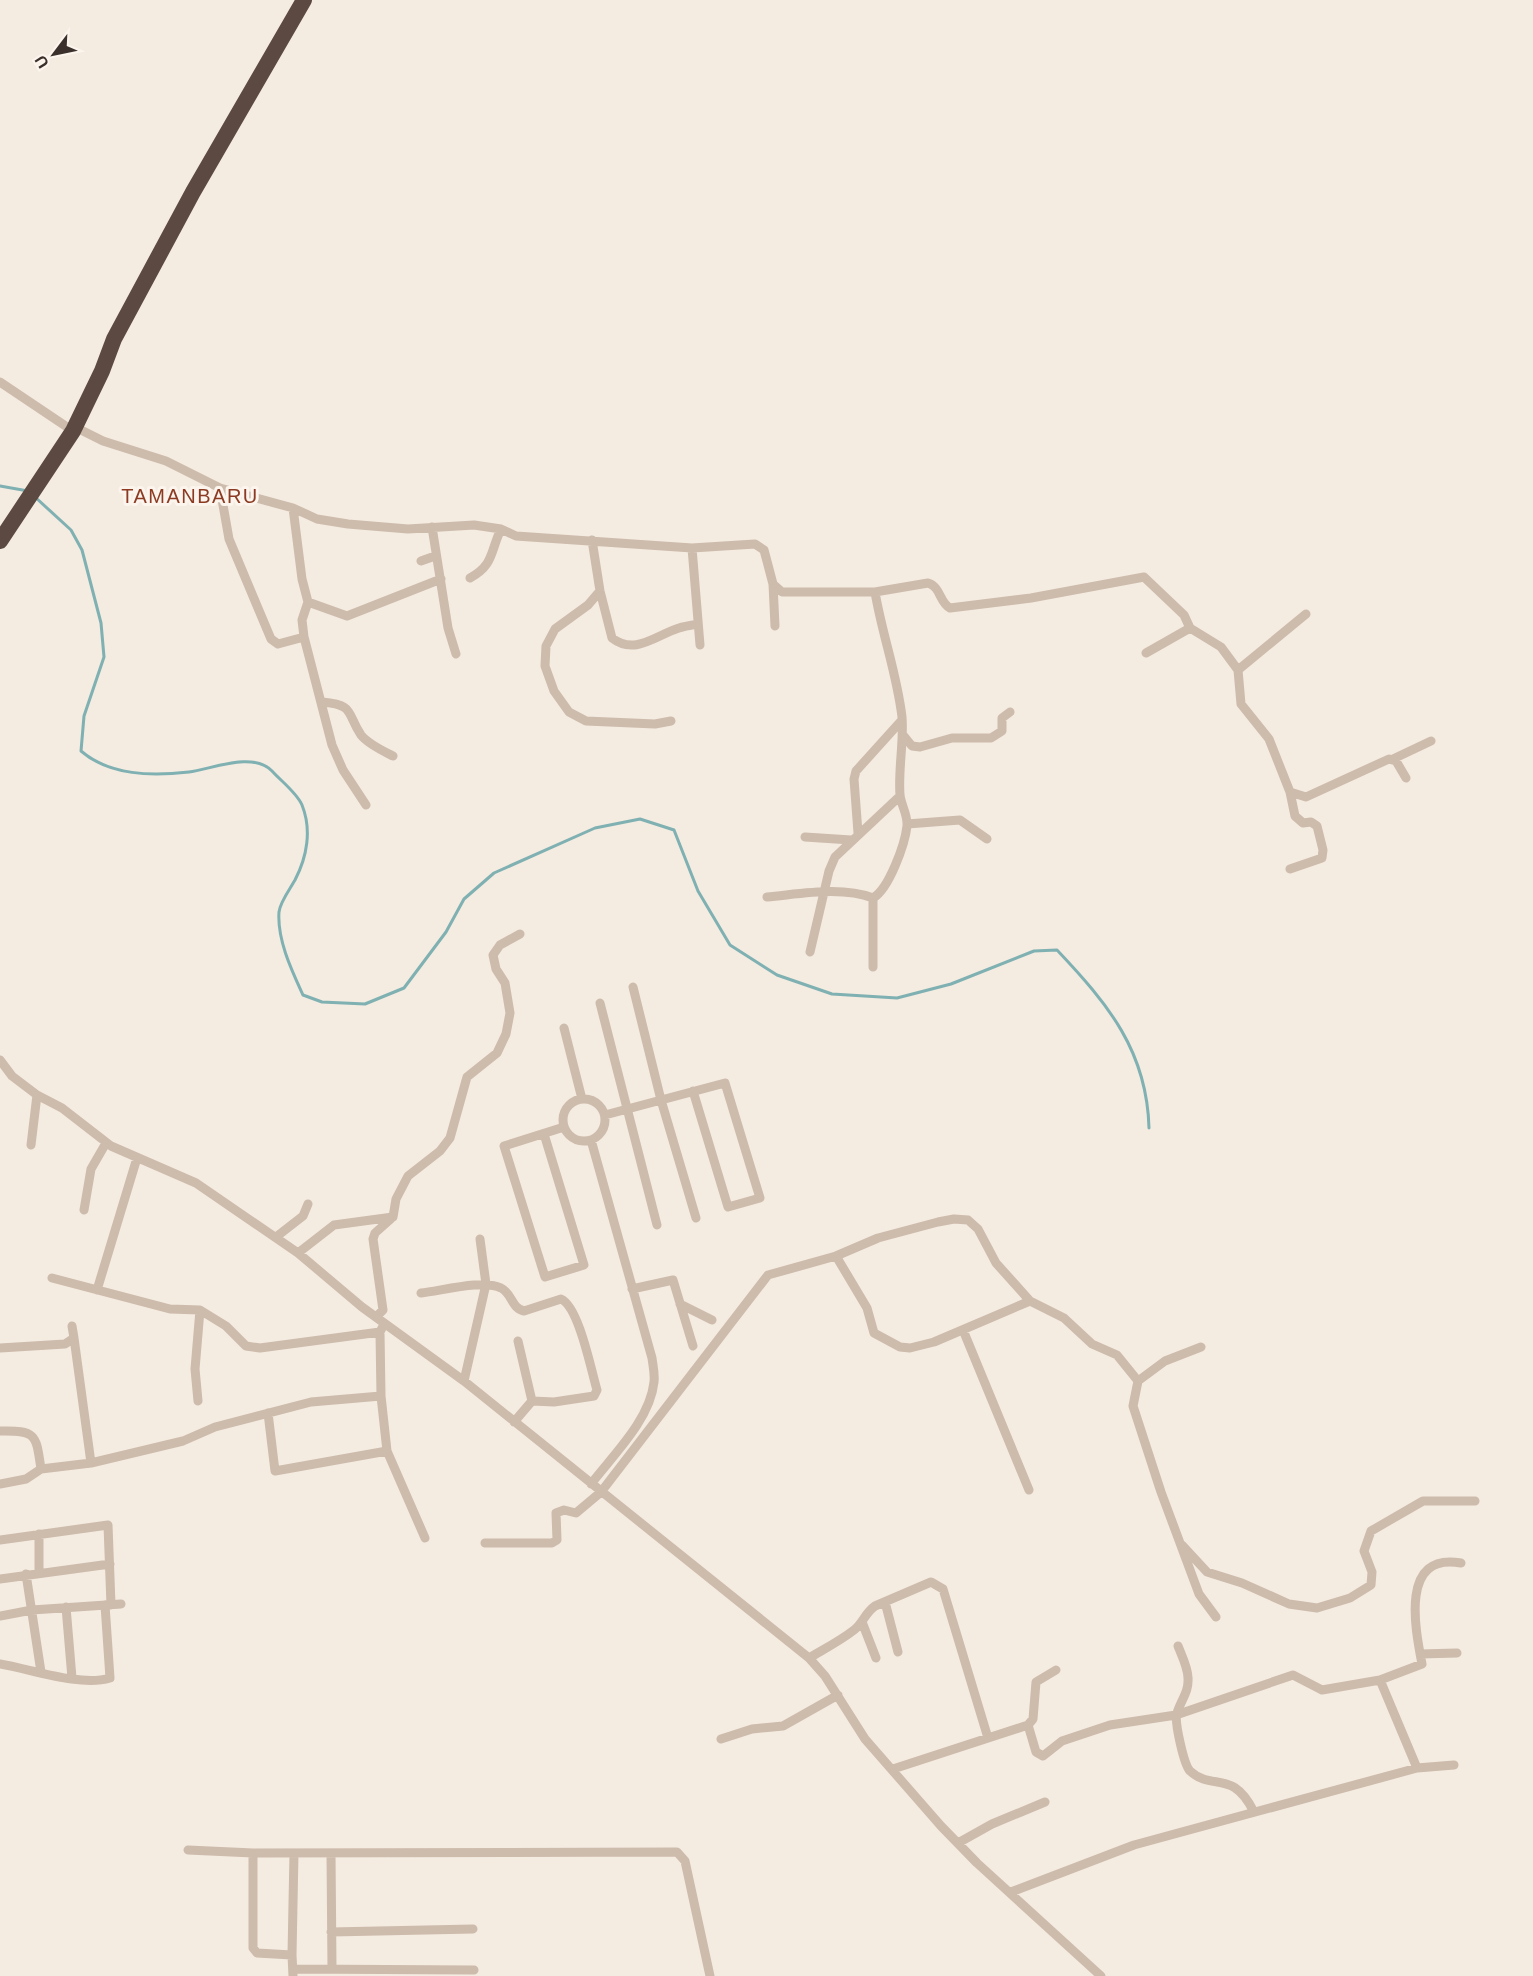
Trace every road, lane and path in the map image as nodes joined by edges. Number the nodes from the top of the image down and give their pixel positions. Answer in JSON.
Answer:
{"nodes":[{"id":1,"x":304,"y":0,"type":"edge"},
{"id":2,"x":0,"y":382,"type":"edge"},
{"id":3,"x":74,"y":429,"type":"junction"},
{"id":4,"x":220,"y":488,"type":"junction"},
{"id":5,"x":293,"y":508,"type":"junction"},
{"id":6,"x":432,"y":527,"type":"junction"},
{"id":7,"x":501,"y":529,"type":"junction"},
{"id":8,"x":592,"y":540,"type":"junction"},
{"id":9,"x":0,"y":542,"type":"edge"},
{"id":10,"x":692,"y":548,"type":"junction"},
{"id":11,"x":435,"y":556,"type":"junction"},
{"id":12,"x":421,"y":561,"type":"dead end"},
{"id":13,"x":470,"y":578,"type":"dead end"},
{"id":14,"x":441,"y":579,"type":"junction"},
{"id":15,"x":773,"y":584,"type":"junction"},
{"id":16,"x":600,"y":591,"type":"junction"},
{"id":17,"x":875,"y":592,"type":"junction"},
{"id":18,"x":308,"y":602,"type":"junction"},
{"id":19,"x":1306,"y":614,"type":"dead end"},
{"id":20,"x":698,"y":624,"type":"junction"},
{"id":21,"x":775,"y":626,"type":"dead end"},
{"id":22,"x":1190,"y":628,"type":"junction"},
{"id":23,"x":304,"y":637,"type":"junction"},
{"id":24,"x":700,"y":645,"type":"dead end"},
{"id":25,"x":1146,"y":653,"type":"dead end"},
{"id":26,"x":456,"y":654,"type":"dead end"},
{"id":27,"x":1238,"y":670,"type":"junction"},
{"id":28,"x":322,"y":702,"type":"junction"},
{"id":29,"x":1010,"y":712,"type":"dead end"},
{"id":30,"x":671,"y":720,"type":"dead end"},
{"id":31,"x":902,"y":720,"type":"junction"},
{"id":32,"x":903,"y":735,"type":"junction"},
{"id":33,"x":1431,"y":741,"type":"dead end"},
{"id":34,"x":393,"y":756,"type":"dead end"},
{"id":35,"x":1393,"y":759,"type":"junction"},
{"id":36,"x":1406,"y":778,"type":"dead end"},
{"id":37,"x":1290,"y":792,"type":"junction"},
{"id":38,"x":900,"y":796,"type":"junction"},
{"id":39,"x":366,"y":805,"type":"dead end"},
{"id":40,"x":907,"y":824,"type":"junction"},
{"id":41,"x":805,"y":837,"type":"dead end"},
{"id":42,"x":854,"y":837,"type":"junction"},
{"id":43,"x":987,"y":839,"type":"dead end"},
{"id":44,"x":1290,"y":869,"type":"dead end"},
{"id":45,"x":824,"y":892,"type":"junction"},
{"id":46,"x":767,"y":897,"type":"dead end"},
{"id":47,"x":873,"y":898,"type":"junction"},
{"id":48,"x":520,"y":934,"type":"dead end"},
{"id":49,"x":810,"y":952,"type":"dead end"},
{"id":50,"x":873,"y":967,"type":"dead end"},
{"id":51,"x":633,"y":987,"type":"dead end"},
{"id":52,"x":600,"y":1003,"type":"dead end"},
{"id":53,"x":564,"y":1029,"type":"dead end"},
{"id":54,"x":0,"y":1060,"type":"edge"},
{"id":55,"x":693,"y":1091,"type":"junction"},
{"id":56,"x":37,"y":1095,"type":"junction"},
{"id":57,"x":582,"y":1099,"type":"junction"},
{"id":58,"x":661,"y":1100,"type":"junction"},
{"id":59,"x":626,"y":1110,"type":"junction"},
{"id":60,"x":605,"y":1115,"type":"junction"},
{"id":61,"x":564,"y":1127,"type":"junction"},
{"id":62,"x":544,"y":1134,"type":"junction"},
{"id":63,"x":591,"y":1140,"type":"junction"},
{"id":64,"x":106,"y":1143,"type":"junction"},
{"id":65,"x":32,"y":1145,"type":"dead end"},
{"id":66,"x":137,"y":1158,"type":"junction"},
{"id":67,"x":308,"y":1204,"type":"dead end"},
{"id":68,"x":84,"y":1210,"type":"dead end"},
{"id":69,"x":393,"y":1217,"type":"junction"},
{"id":70,"x":696,"y":1218,"type":"dead end"},
{"id":71,"x":657,"y":1225,"type":"dead end"},
{"id":72,"x":276,"y":1237,"type":"junction"},
{"id":73,"x":480,"y":1239,"type":"dead end"},
{"id":74,"x":298,"y":1253,"type":"junction"},
{"id":75,"x":837,"y":1256,"type":"junction"},
{"id":76,"x":52,"y":1278,"type":"dead end"},
{"id":77,"x":486,"y":1284,"type":"junction"},
{"id":78,"x":632,"y":1289,"type":"junction"},
{"id":79,"x":97,"y":1290,"type":"junction"},
{"id":80,"x":421,"y":1293,"type":"dead end"},
{"id":81,"x":1030,"y":1301,"type":"junction"},
{"id":82,"x":680,"y":1304,"type":"junction"},
{"id":83,"x":200,"y":1310,"type":"junction"},
{"id":84,"x":712,"y":1320,"type":"dead end"},
{"id":85,"x":381,"y":1324,"type":"junction"},
{"id":86,"x":72,"y":1326,"type":"dead end"},
{"id":87,"x":963,"y":1330,"type":"junction"},
{"id":88,"x":74,"y":1338,"type":"junction"},
{"id":89,"x":518,"y":1341,"type":"dead end"},
{"id":90,"x":693,"y":1346,"type":"dead end"},
{"id":91,"x":1201,"y":1347,"type":"dead end"},
{"id":92,"x":0,"y":1348,"type":"edge"},
{"id":93,"x":464,"y":1381,"type":"junction"},
{"id":94,"x":1138,"y":1381,"type":"junction"},
{"id":95,"x":381,"y":1396,"type":"junction"},
{"id":96,"x":198,"y":1401,"type":"dead end"},
{"id":97,"x":532,"y":1401,"type":"junction"},
{"id":98,"x":268,"y":1413,"type":"junction"},
{"id":99,"x":514,"y":1422,"type":"junction"},
{"id":100,"x":0,"y":1431,"type":"edge"},
{"id":101,"x":387,"y":1451,"type":"junction"},
{"id":102,"x":91,"y":1463,"type":"junction"},
{"id":103,"x":41,"y":1470,"type":"junction"},
{"id":104,"x":0,"y":1484,"type":"edge"},
{"id":105,"x":591,"y":1484,"type":"junction"},
{"id":106,"x":1029,"y":1490,"type":"dead end"},
{"id":107,"x":601,"y":1491,"type":"junction"},
{"id":108,"x":1475,"y":1501,"type":"dead end"},
{"id":109,"x":39,"y":1534,"type":"junction"},
{"id":110,"x":425,"y":1538,"type":"dead end"},
{"id":111,"x":0,"y":1540,"type":"edge"},
{"id":112,"x":1179,"y":1541,"type":"junction"},
{"id":113,"x":485,"y":1543,"type":"dead end"},
{"id":114,"x":1461,"y":1563,"type":"dead end"},
{"id":115,"x":110,"y":1564,"type":"junction"},
{"id":116,"x":39,"y":1572,"type":"junction"},
{"id":117,"x":26,"y":1574,"type":"junction"},
{"id":118,"x":0,"y":1579,"type":"edge"},
{"id":119,"x":885,"y":1602,"type":"junction"},
{"id":120,"x":112,"y":1605,"type":"junction"},
{"id":121,"x":66,"y":1607,"type":"junction"},
{"id":122,"x":32,"y":1610,"type":"junction"},
{"id":123,"x":0,"y":1616,"type":"edge"},
{"id":124,"x":1216,"y":1617,"type":"dead end"},
{"id":125,"x":862,"y":1622,"type":"junction"},
{"id":126,"x":1178,"y":1646,"type":"dead end"},
{"id":127,"x":898,"y":1652,"type":"dead end"},
{"id":128,"x":1457,"y":1653,"type":"dead end"},
{"id":129,"x":1420,"y":1654,"type":"junction"},
{"id":130,"x":809,"y":1658,"type":"junction"},
{"id":131,"x":876,"y":1658,"type":"dead end"},
{"id":132,"x":0,"y":1664,"type":"edge"},
{"id":133,"x":1056,"y":1670,"type":"dead end"},
{"id":134,"x":41,"y":1672,"type":"junction"},
{"id":135,"x":72,"y":1678,"type":"junction"},
{"id":136,"x":1380,"y":1680,"type":"junction"},
{"id":137,"x":838,"y":1695,"type":"junction"},
{"id":138,"x":1176,"y":1714,"type":"junction"},
{"id":139,"x":1028,"y":1725,"type":"junction"},
{"id":140,"x":987,"y":1738,"type":"junction"},
{"id":141,"x":721,"y":1739,"type":"dead end"},
{"id":142,"x":1454,"y":1765,"type":"dead end"},
{"id":143,"x":1417,"y":1768,"type":"junction"},
{"id":144,"x":893,"y":1769,"type":"junction"},
{"id":145,"x":1046,"y":1802,"type":"dead end"},
{"id":146,"x":1254,"y":1812,"type":"junction"},
{"id":147,"x":958,"y":1843,"type":"junction"},
{"id":148,"x":188,"y":1850,"type":"dead end"},
{"id":149,"x":331,"y":1852,"type":"junction"},
{"id":150,"x":253,"y":1853,"type":"junction"},
{"id":151,"x":294,"y":1853,"type":"junction"},
{"id":152,"x":1011,"y":1892,"type":"junction"},
{"id":153,"x":473,"y":1929,"type":"dead end"},
{"id":154,"x":331,"y":1932,"type":"junction"},
{"id":155,"x":292,"y":1955,"type":"junction"},
{"id":156,"x":332,"y":1969,"type":"junction"},
{"id":157,"x":474,"y":1970,"type":"dead end"},
{"id":158,"x":293,"y":1973,"type":"edge"},
{"id":159,"x":355,"y":1973,"type":"edge"},
{"id":160,"x":392,"y":1973,"type":"edge"},
{"id":161,"x":432,"y":1973,"type":"edge"},
{"id":162,"x":710,"y":1976,"type":"edge"},
{"id":163,"x":1101,"y":1976,"type":"edge"}],
"edges":[{"from":1,"to":3,"type":"highway"},
{"from":2,"to":3,"type":"street"},
{"from":3,"to":4,"type":"street"},
{"from":3,"to":9,"type":"highway"},
{"from":4,"to":5,"type":"street"},
{"from":4,"to":23,"type":"street"},
{"from":5,"to":6,"type":"street"},
{"from":5,"to":18,"type":"street"},
{"from":6,"to":7,"type":"street"},
{"from":6,"to":11,"type":"street"},
{"from":7,"to":8,"type":"street"},
{"from":7,"to":13,"type":"street"},
{"from":8,"to":10,"type":"street"},
{"from":8,"to":16,"type":"street"},
{"from":10,"to":15,"type":"street"},
{"from":10,"to":20,"type":"street"},
{"from":11,"to":12,"type":"street"},
{"from":11,"to":14,"type":"street"},
{"from":14,"to":18,"type":"street"},
{"from":14,"to":26,"type":"street"},
{"from":15,"to":17,"type":"street"},
{"from":15,"to":21,"type":"street"},
{"from":16,"to":20,"type":"street"},
{"from":16,"to":30,"type":"street"},
{"from":17,"to":22,"type":"street"},
{"from":17,"to":31,"type":"street"},
{"from":18,"to":23,"type":"street"},
{"from":19,"to":27,"type":"street"},
{"from":20,"to":24,"type":"street"},
{"from":22,"to":25,"type":"street"},
{"from":22,"to":27,"type":"street"},
{"from":23,"to":28,"type":"street"},
{"from":27,"to":37,"type":"street"},
{"from":28,"to":34,"type":"street"},
{"from":28,"to":39,"type":"street"},
{"from":29,"to":32,"type":"street"},
{"from":31,"to":32,"type":"street"},
{"from":31,"to":42,"type":"street"},
{"from":32,"to":38,"type":"street"},
{"from":33,"to":35,"type":"street"},
{"from":35,"to":36,"type":"street"},
{"from":35,"to":37,"type":"street"},
{"from":37,"to":44,"type":"street"},
{"from":38,"to":40,"type":"street"},
{"from":38,"to":42,"type":"street"},
{"from":40,"to":43,"type":"street"},
{"from":40,"to":47,"type":"street"},
{"from":41,"to":42,"type":"street"},
{"from":42,"to":45,"type":"street"},
{"from":45,"to":46,"type":"street"},
{"from":45,"to":47,"type":"street"},
{"from":45,"to":49,"type":"street"},
{"from":47,"to":50,"type":"street"},
{"from":48,"to":69,"type":"street"},
{"from":51,"to":58,"type":"street"},
{"from":52,"to":59,"type":"street"},
{"from":53,"to":57,"type":"street"},
{"from":54,"to":56,"type":"street"},
{"from":55,"to":55,"type":"street"},
{"from":55,"to":58,"type":"street"},
{"from":56,"to":64,"type":"street"},
{"from":56,"to":65,"type":"street"},
{"from":57,"to":60,"type":"street"},
{"from":57,"to":61,"type":"street"},
{"from":58,"to":59,"type":"street"},
{"from":58,"to":70,"type":"street"},
{"from":59,"to":60,"type":"street"},
{"from":59,"to":71,"type":"street"},
{"from":60,"to":63,"type":"street"},
{"from":61,"to":62,"type":"street"},
{"from":61,"to":63,"type":"street"},
{"from":62,"to":62,"type":"street"},
{"from":63,"to":78,"type":"street"},
{"from":64,"to":66,"type":"street"},
{"from":64,"to":68,"type":"street"},
{"from":66,"to":72,"type":"street"},
{"from":66,"to":79,"type":"street"},
{"from":67,"to":72,"type":"street"},
{"from":69,"to":74,"type":"street"},
{"from":69,"to":85,"type":"street"},
{"from":72,"to":74,"type":"street"},
{"from":73,"to":77,"type":"street"},
{"from":74,"to":85,"type":"street"},
{"from":75,"to":81,"type":"street"},
{"from":75,"to":87,"type":"street"},
{"from":75,"to":107,"type":"street"},
{"from":76,"to":79,"type":"street"},
{"from":77,"to":80,"type":"street"},
{"from":77,"to":93,"type":"street"},
{"from":77,"to":97,"type":"street"},
{"from":78,"to":82,"type":"street"},
{"from":78,"to":105,"type":"street"},
{"from":79,"to":83,"type":"street"},
{"from":81,"to":87,"type":"street"},
{"from":81,"to":94,"type":"street"},
{"from":82,"to":84,"type":"street"},
{"from":82,"to":90,"type":"street"},
{"from":83,"to":85,"type":"street"},
{"from":83,"to":96,"type":"street"},
{"from":85,"to":93,"type":"street"},
{"from":85,"to":95,"type":"street"},
{"from":86,"to":88,"type":"street"},
{"from":87,"to":106,"type":"street"},
{"from":88,"to":92,"type":"street"},
{"from":88,"to":102,"type":"street"},
{"from":89,"to":97,"type":"street"},
{"from":91,"to":94,"type":"street"},
{"from":93,"to":99,"type":"street"},
{"from":94,"to":112,"type":"street"},
{"from":95,"to":98,"type":"street"},
{"from":95,"to":101,"type":"street"},
{"from":97,"to":99,"type":"street"},
{"from":98,"to":101,"type":"street"},
{"from":98,"to":102,"type":"street"},
{"from":99,"to":105,"type":"street"},
{"from":100,"to":103,"type":"street"},
{"from":101,"to":110,"type":"street"},
{"from":102,"to":103,"type":"street"},
{"from":103,"to":104,"type":"street"},
{"from":105,"to":107,"type":"street"},
{"from":107,"to":113,"type":"street"},
{"from":107,"to":130,"type":"street"},
{"from":108,"to":112,"type":"street"},
{"from":109,"to":111,"type":"street"},
{"from":109,"to":115,"type":"street"},
{"from":109,"to":116,"type":"street"},
{"from":112,"to":124,"type":"street"},
{"from":114,"to":129,"type":"street"},
{"from":115,"to":116,"type":"street"},
{"from":115,"to":120,"type":"street"},
{"from":116,"to":117,"type":"street"},
{"from":117,"to":118,"type":"street"},
{"from":117,"to":122,"type":"street"},
{"from":119,"to":125,"type":"street"},
{"from":119,"to":127,"type":"street"},
{"from":119,"to":140,"type":"street"},
{"from":120,"to":121,"type":"street"},
{"from":120,"to":135,"type":"street"},
{"from":121,"to":122,"type":"street"},
{"from":121,"to":135,"type":"street"},
{"from":122,"to":123,"type":"street"},
{"from":122,"to":134,"type":"street"},
{"from":125,"to":130,"type":"street"},
{"from":125,"to":131,"type":"street"},
{"from":126,"to":138,"type":"street"},
{"from":128,"to":129,"type":"street"},
{"from":129,"to":136,"type":"street"},
{"from":130,"to":137,"type":"street"},
{"from":132,"to":134,"type":"street"},
{"from":133,"to":139,"type":"street"},
{"from":134,"to":135,"type":"street"},
{"from":136,"to":138,"type":"street"},
{"from":136,"to":143,"type":"street"},
{"from":137,"to":141,"type":"street"},
{"from":137,"to":144,"type":"street"},
{"from":138,"to":139,"type":"street"},
{"from":138,"to":146,"type":"street"},
{"from":139,"to":140,"type":"street"},
{"from":140,"to":144,"type":"street"},
{"from":142,"to":143,"type":"street"},
{"from":143,"to":146,"type":"street"},
{"from":144,"to":147,"type":"street"},
{"from":145,"to":147,"type":"street"},
{"from":146,"to":152,"type":"street"},
{"from":147,"to":152,"type":"street"},
{"from":148,"to":150,"type":"street"},
{"from":149,"to":151,"type":"street"},
{"from":149,"to":154,"type":"street"},
{"from":149,"to":162,"type":"street"},
{"from":150,"to":151,"type":"street"},
{"from":150,"to":155,"type":"street"},
{"from":151,"to":155,"type":"street"},
{"from":152,"to":163,"type":"street"},
{"from":153,"to":154,"type":"street"},
{"from":154,"to":156,"type":"street"},
{"from":155,"to":158,"type":"street"},
{"from":156,"to":158,"type":"street"},
{"from":156,"to":159,"type":"street"},
{"from":157,"to":161,"type":"street"},
{"from":159,"to":160,"type":"street"},
{"from":160,"to":161,"type":"street"}]}
